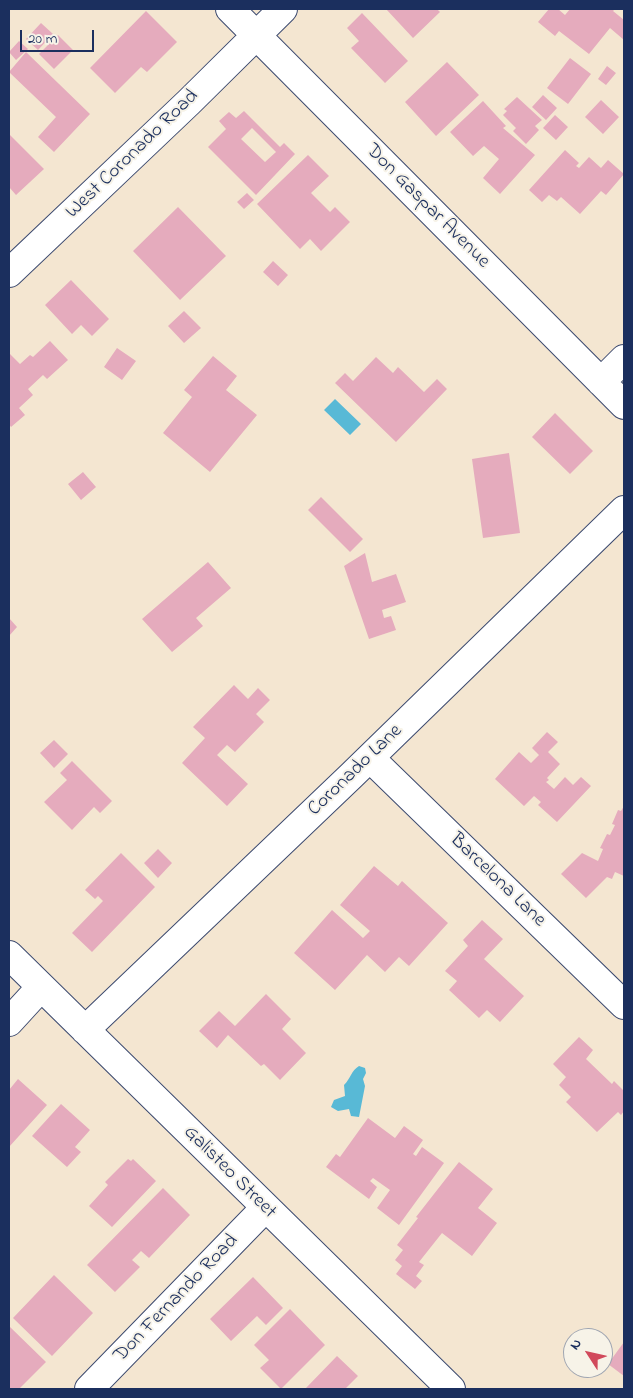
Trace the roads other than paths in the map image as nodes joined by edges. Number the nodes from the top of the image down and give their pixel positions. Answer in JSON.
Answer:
{"nodes":[{"id":1,"x":230,"y":9,"type":"edge"},
{"id":2,"x":283,"y":9,"type":"edge"},
{"id":3,"x":256,"y":34,"type":"junction"},
{"id":4,"x":9,"y":273,"type":"edge"},
{"id":5,"x":624,"y":359,"type":"edge"},
{"id":6,"x":601,"y":382,"type":"junction"},
{"id":7,"x":624,"y":405,"type":"edge"},
{"id":8,"x":624,"y":510,"type":"edge"},
{"id":9,"x":370,"y":758,"type":"junction"},
{"id":10,"x":9,"y":955,"type":"edge"},
{"id":11,"x":41,"y":987,"type":"junction"},
{"id":12,"x":624,"y":1005,"type":"edge"},
{"id":13,"x":9,"y":1022,"type":"edge"},
{"id":14,"x":85,"y":1030,"type":"junction"},
{"id":15,"x":265,"y":1208,"type":"junction"},
{"id":16,"x":90,"y":1389,"type":"edge"},
{"id":17,"x":451,"y":1389,"type":"edge"}],
"edges":[{"from":1,"to":3,"type":"street","name":"Don Gaspar Avenue"},
{"from":2,"to":3,"type":"street","name":"West Coronado Road"},
{"from":3,"to":4,"type":"street","name":"West Coronado Road"},
{"from":3,"to":6,"type":"street","name":"Don Gaspar Avenue"},
{"from":5,"to":6,"type":"street"},
{"from":6,"to":7,"type":"street","name":"Don Gaspar Avenue"},
{"from":8,"to":9,"type":"street","name":"Coronado Lane"},
{"from":9,"to":12,"type":"street","name":"Barcelona Lane"},
{"from":9,"to":14,"type":"street","name":"Coronado Lane"},
{"from":10,"to":11,"type":"street","name":"Galisteo Street"},
{"from":11,"to":13,"type":"street"},
{"from":11,"to":14,"type":"street","name":"Galisteo Street"},
{"from":14,"to":15,"type":"street","name":"Galisteo Street"},
{"from":15,"to":16,"type":"street","name":"Don Fernando Road"},
{"from":15,"to":17,"type":"street","name":"Galisteo Street"}]}
